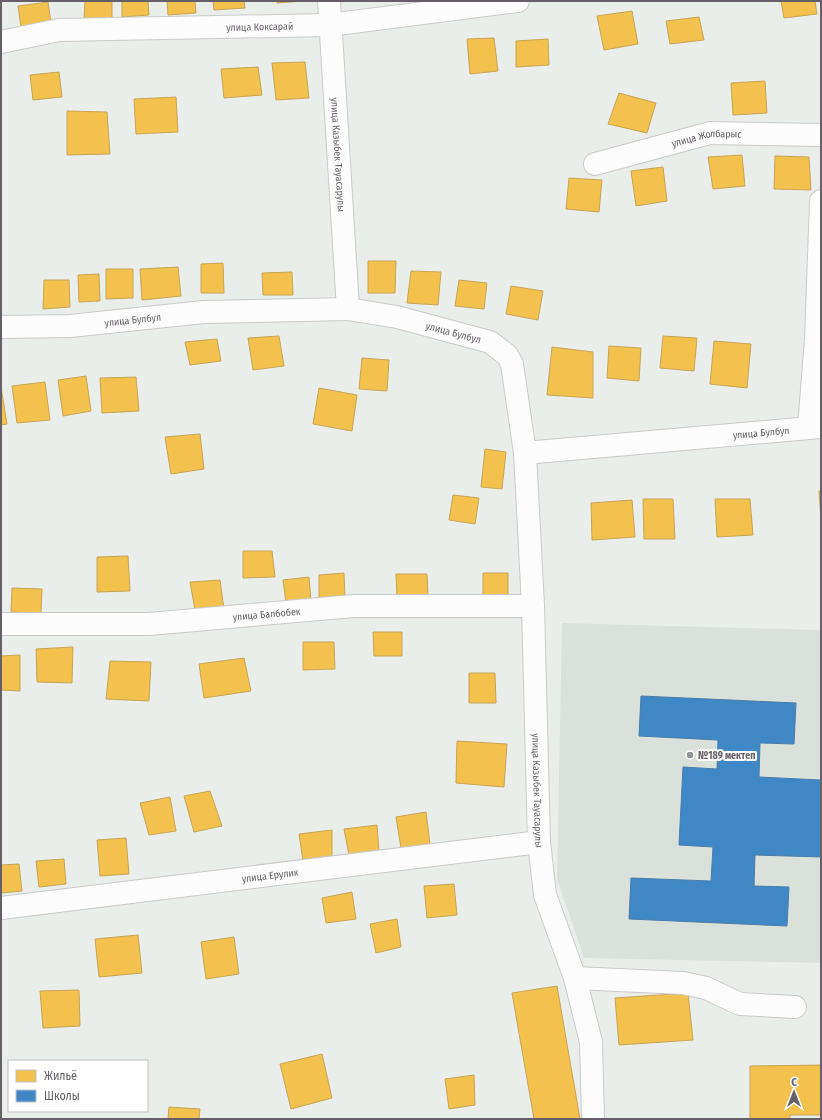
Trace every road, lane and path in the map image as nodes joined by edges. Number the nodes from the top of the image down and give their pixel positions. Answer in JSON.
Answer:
{"nodes":[{"id":1,"x":329,"y":1,"type":"edge"},
{"id":2,"x":518,"y":1,"type":"edge"},
{"id":3,"x":329,"y":25,"type":"junction"},
{"id":4,"x":1,"y":42,"type":"edge"},
{"id":5,"x":821,"y":135,"type":"edge"},
{"id":6,"x":595,"y":164,"type":"dead end"},
{"id":7,"x":821,"y":201,"type":"edge"},
{"id":8,"x":348,"y":309,"type":"junction"},
{"id":9,"x":1,"y":327,"type":"edge"},
{"id":10,"x":815,"y":427,"type":"edge"},
{"id":11,"x":525,"y":454,"type":"junction"},
{"id":12,"x":533,"y":606,"type":"junction"},
{"id":13,"x":1,"y":624,"type":"edge"},
{"id":14,"x":539,"y":842,"type":"junction"},
{"id":15,"x":1,"y":908,"type":"edge"},
{"id":16,"x":575,"y":978,"type":"junction"},
{"id":17,"x":795,"y":1007,"type":"dead end"},
{"id":18,"x":593,"y":1119,"type":"edge"}],
"edges":[{"from":1,"to":3,"type":"street","name":"улица Казыбек Тауасарулы"},
{"from":2,"to":3,"type":"street","name":"улица Коксарай"},
{"from":3,"to":4,"type":"street","name":"улица Коксарай"},
{"from":3,"to":8,"type":"street","name":"улица Казыбек Тауасарулы"},
{"from":5,"to":6,"type":"street","name":"улица Жолбарыс"},
{"from":7,"to":10,"type":"street"},
{"from":8,"to":9,"type":"street","name":"улица Булбул"},
{"from":8,"to":11,"type":"street","name":"улица Булбул"},
{"from":10,"to":11,"type":"street","name":"улица Булбул"},
{"from":11,"to":12,"type":"street","name":"улица Казыбек Тауасарулы"},
{"from":12,"to":13,"type":"street","name":"улица Балбобек"},
{"from":12,"to":14,"type":"street","name":"улица Казыбек Тауасарулы"},
{"from":14,"to":15,"type":"street","name":"улица Ерулик"},
{"from":14,"to":16,"type":"street","name":"улица Казыбек Тауасарулы"},
{"from":16,"to":17,"type":"street"},
{"from":16,"to":18,"type":"street","name":"улица Казыбек Тауасарулы"}]}
